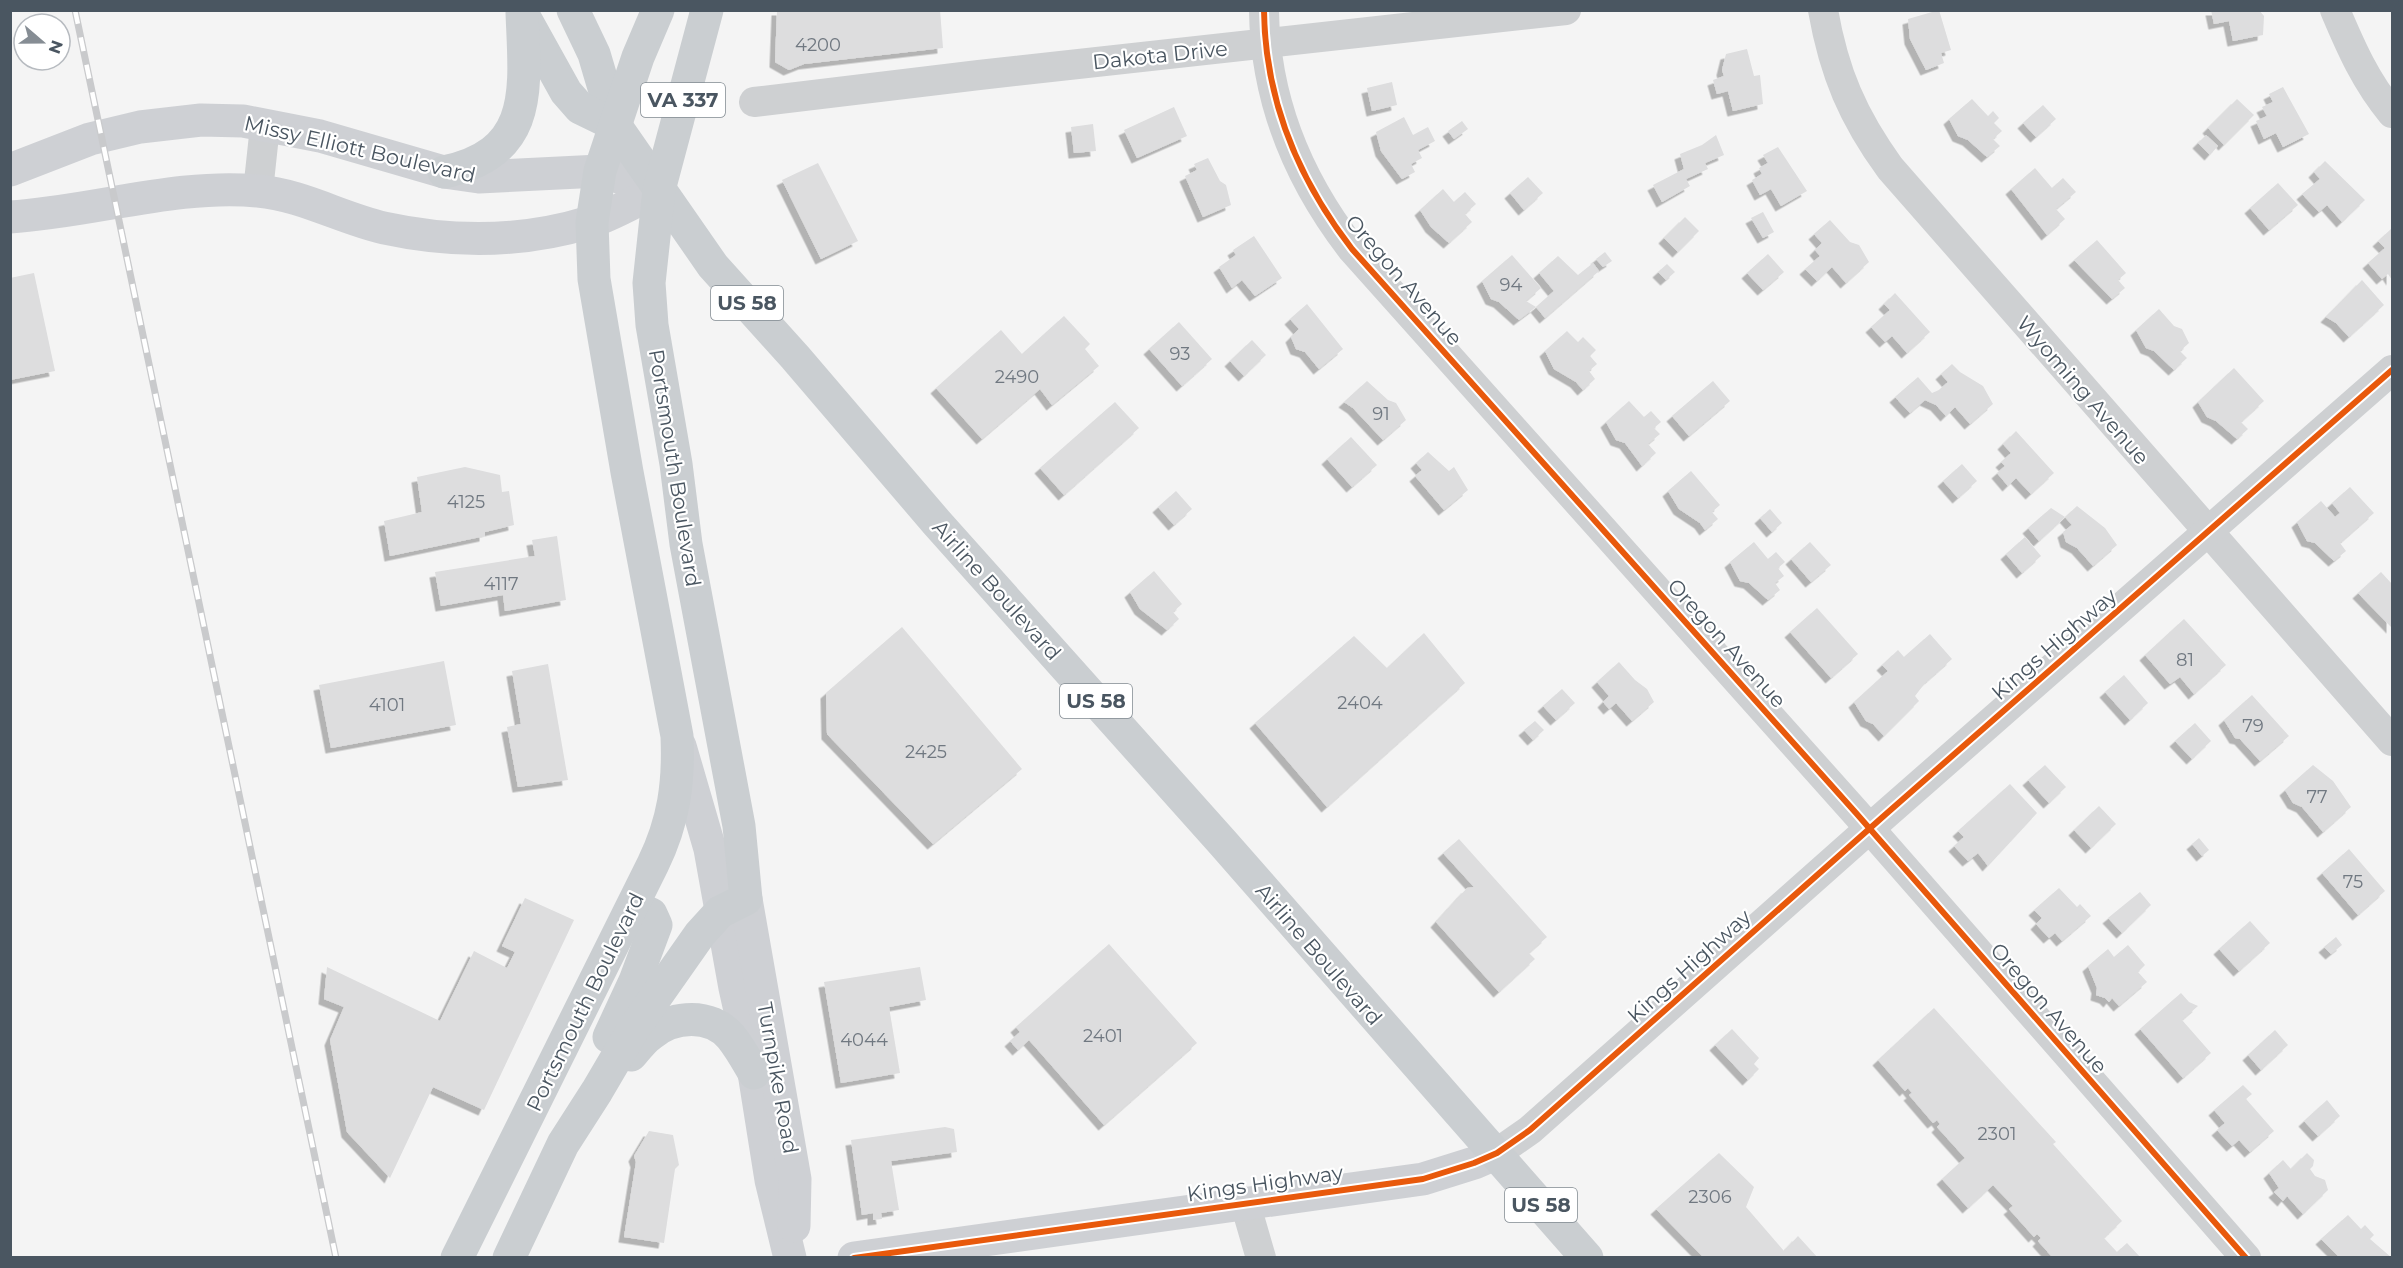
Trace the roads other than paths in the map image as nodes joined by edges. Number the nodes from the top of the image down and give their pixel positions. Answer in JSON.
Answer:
{"nodes":[{"id":1,"x":573,"y":10,"type":"edge"},
{"id":2,"x":658,"y":10,"type":"edge"},
{"id":3,"x":707,"y":10,"type":"edge"},
{"id":4,"x":1264,"y":10,"type":"edge"},
{"id":5,"x":1566,"y":10,"type":"edge"},
{"id":6,"x":1823,"y":10,"type":"edge"},
{"id":7,"x":2335,"y":10,"type":"edge"},
{"id":8,"x":521,"y":12,"type":"edge"},
{"id":9,"x":1264,"y":43,"type":"junction"},
{"id":10,"x":754,"y":102,"type":"dead end"},
{"id":11,"x":2392,"y":113,"type":"edge"},
{"id":12,"x":615,"y":125,"type":"junction"},
{"id":13,"x":265,"y":126,"type":"junction"},
{"id":14,"x":10,"y":170,"type":"edge"},
{"id":15,"x":600,"y":171,"type":"junction"},
{"id":16,"x":444,"y":172,"type":"junction"},
{"id":17,"x":659,"y":190,"type":"junction"},
{"id":18,"x":258,"y":191,"type":"junction"},
{"id":19,"x":10,"y":218,"type":"edge"},
{"id":20,"x":592,"y":222,"type":"junction"},
{"id":21,"x":2392,"y":370,"type":"edge"},
{"id":22,"x":2207,"y":532,"type":"junction"},
{"id":23,"x":677,"y":736,"type":"junction"},
{"id":24,"x":2392,"y":741,"type":"edge"},
{"id":25,"x":1869,"y":828,"type":"junction"},
{"id":26,"x":633,"y":906,"type":"junction"},
{"id":27,"x":733,"y":906,"type":"junction"},
{"id":28,"x":754,"y":1073,"type":"junction"},
{"id":29,"x":597,"y":1092,"type":"junction"},
{"id":30,"x":563,"y":1143,"type":"junction"},
{"id":31,"x":1497,"y":1153,"type":"junction"},
{"id":32,"x":1245,"y":1203,"type":"junction"},
{"id":33,"x":457,"y":1257,"type":"edge"},
{"id":34,"x":509,"y":1257,"type":"edge"},
{"id":35,"x":791,"y":1257,"type":"edge"},
{"id":36,"x":854,"y":1257,"type":"edge"},
{"id":37,"x":1261,"y":1257,"type":"edge"},
{"id":38,"x":1587,"y":1257,"type":"edge"},
{"id":39,"x":2246,"y":1257,"type":"edge"}],
"edges":[{"from":1,"to":12,"type":"main road","name":"Airline Boulevard","number":"US 58"},
{"from":2,"to":12,"type":"main road","name":"Portsmouth Boulevard","number":"VA 337"},
{"from":3,"to":17,"type":"main road","name":"Portsmouth Boulevard","number":"VA 337"},
{"from":4,"to":9,"type":"street","name":"Oregon Avenue"},
{"from":5,"to":9,"type":"street","name":"Dakota Drive"},
{"from":6,"to":22,"type":"street","name":"Wyoming Avenue"},
{"from":7,"to":11,"type":"street"},
{"from":8,"to":12,"type":"main road","name":"Airline Boulevard","number":"US 58"},
{"from":8,"to":16,"type":"main road"},
{"from":9,"to":10,"type":"street","name":"Dakota Drive"},
{"from":9,"to":25,"type":"street","name":"Oregon Avenue"},
{"from":12,"to":15,"type":"main road","name":"Portsmouth Boulevard"},
{"from":12,"to":17,"type":"main road","name":"Airline Boulevard","number":"US 58"},
{"from":13,"to":14,"type":"street","name":"Missy Elliott Boulevard"},
{"from":13,"to":16,"type":"street","name":"Missy Elliott Boulevard"},
{"from":13,"to":18,"type":"street"},
{"from":15,"to":16,"type":"street","name":"Missy Elliott Boulevard"},
{"from":15,"to":17,"type":"street","name":"Missy Elliott Boulevard"},
{"from":15,"to":20,"type":"main road","name":"Portsmouth Boulevard"},
{"from":17,"to":20,"type":"street"},
{"from":17,"to":27,"type":"main road","name":"Portsmouth Boulevard"},
{"from":17,"to":31,"type":"main road","name":"Airline Boulevard","number":"US 58"},
{"from":18,"to":19,"type":"street"},
{"from":18,"to":20,"type":"street"},
{"from":20,"to":23,"type":"main road","name":"Portsmouth Boulevard"},
{"from":21,"to":22,"type":"street","name":"Kings Highway"},
{"from":22,"to":24,"type":"street","name":"Wyoming Avenue"},
{"from":22,"to":25,"type":"street","name":"Kings Highway"},
{"from":23,"to":26,"type":"main road","name":"Portsmouth Boulevard"},
{"from":23,"to":27,"type":"street","name":"Portsmouth Boulevard"},
{"from":25,"to":31,"type":"street","name":"Kings Highway"},
{"from":25,"to":39,"type":"street","name":"Oregon Avenue"},
{"from":26,"to":30,"type":"main road"},
{"from":26,"to":33,"type":"main road","name":"Portsmouth Boulevard"},
{"from":27,"to":28,"type":"street","name":"Turnpike Road"},
{"from":27,"to":29,"type":"main road","name":"Portsmouth Boulevard"},
{"from":27,"to":35,"type":"street","name":"Turnpike Road"},
{"from":28,"to":29,"type":"main road"},
{"from":28,"to":35,"type":"street","name":"Turnpike Road"},
{"from":29,"to":30,"type":"main road","name":"Portsmouth Boulevard"},
{"from":30,"to":34,"type":"main road","name":"Portsmouth Boulevard"},
{"from":31,"to":32,"type":"street","name":"Kings Highway"},
{"from":31,"to":38,"type":"main road","name":"Airline Boulevard","number":"US 58"},
{"from":32,"to":36,"type":"street","name":"Kings Highway"},
{"from":32,"to":37,"type":"street"}]}
